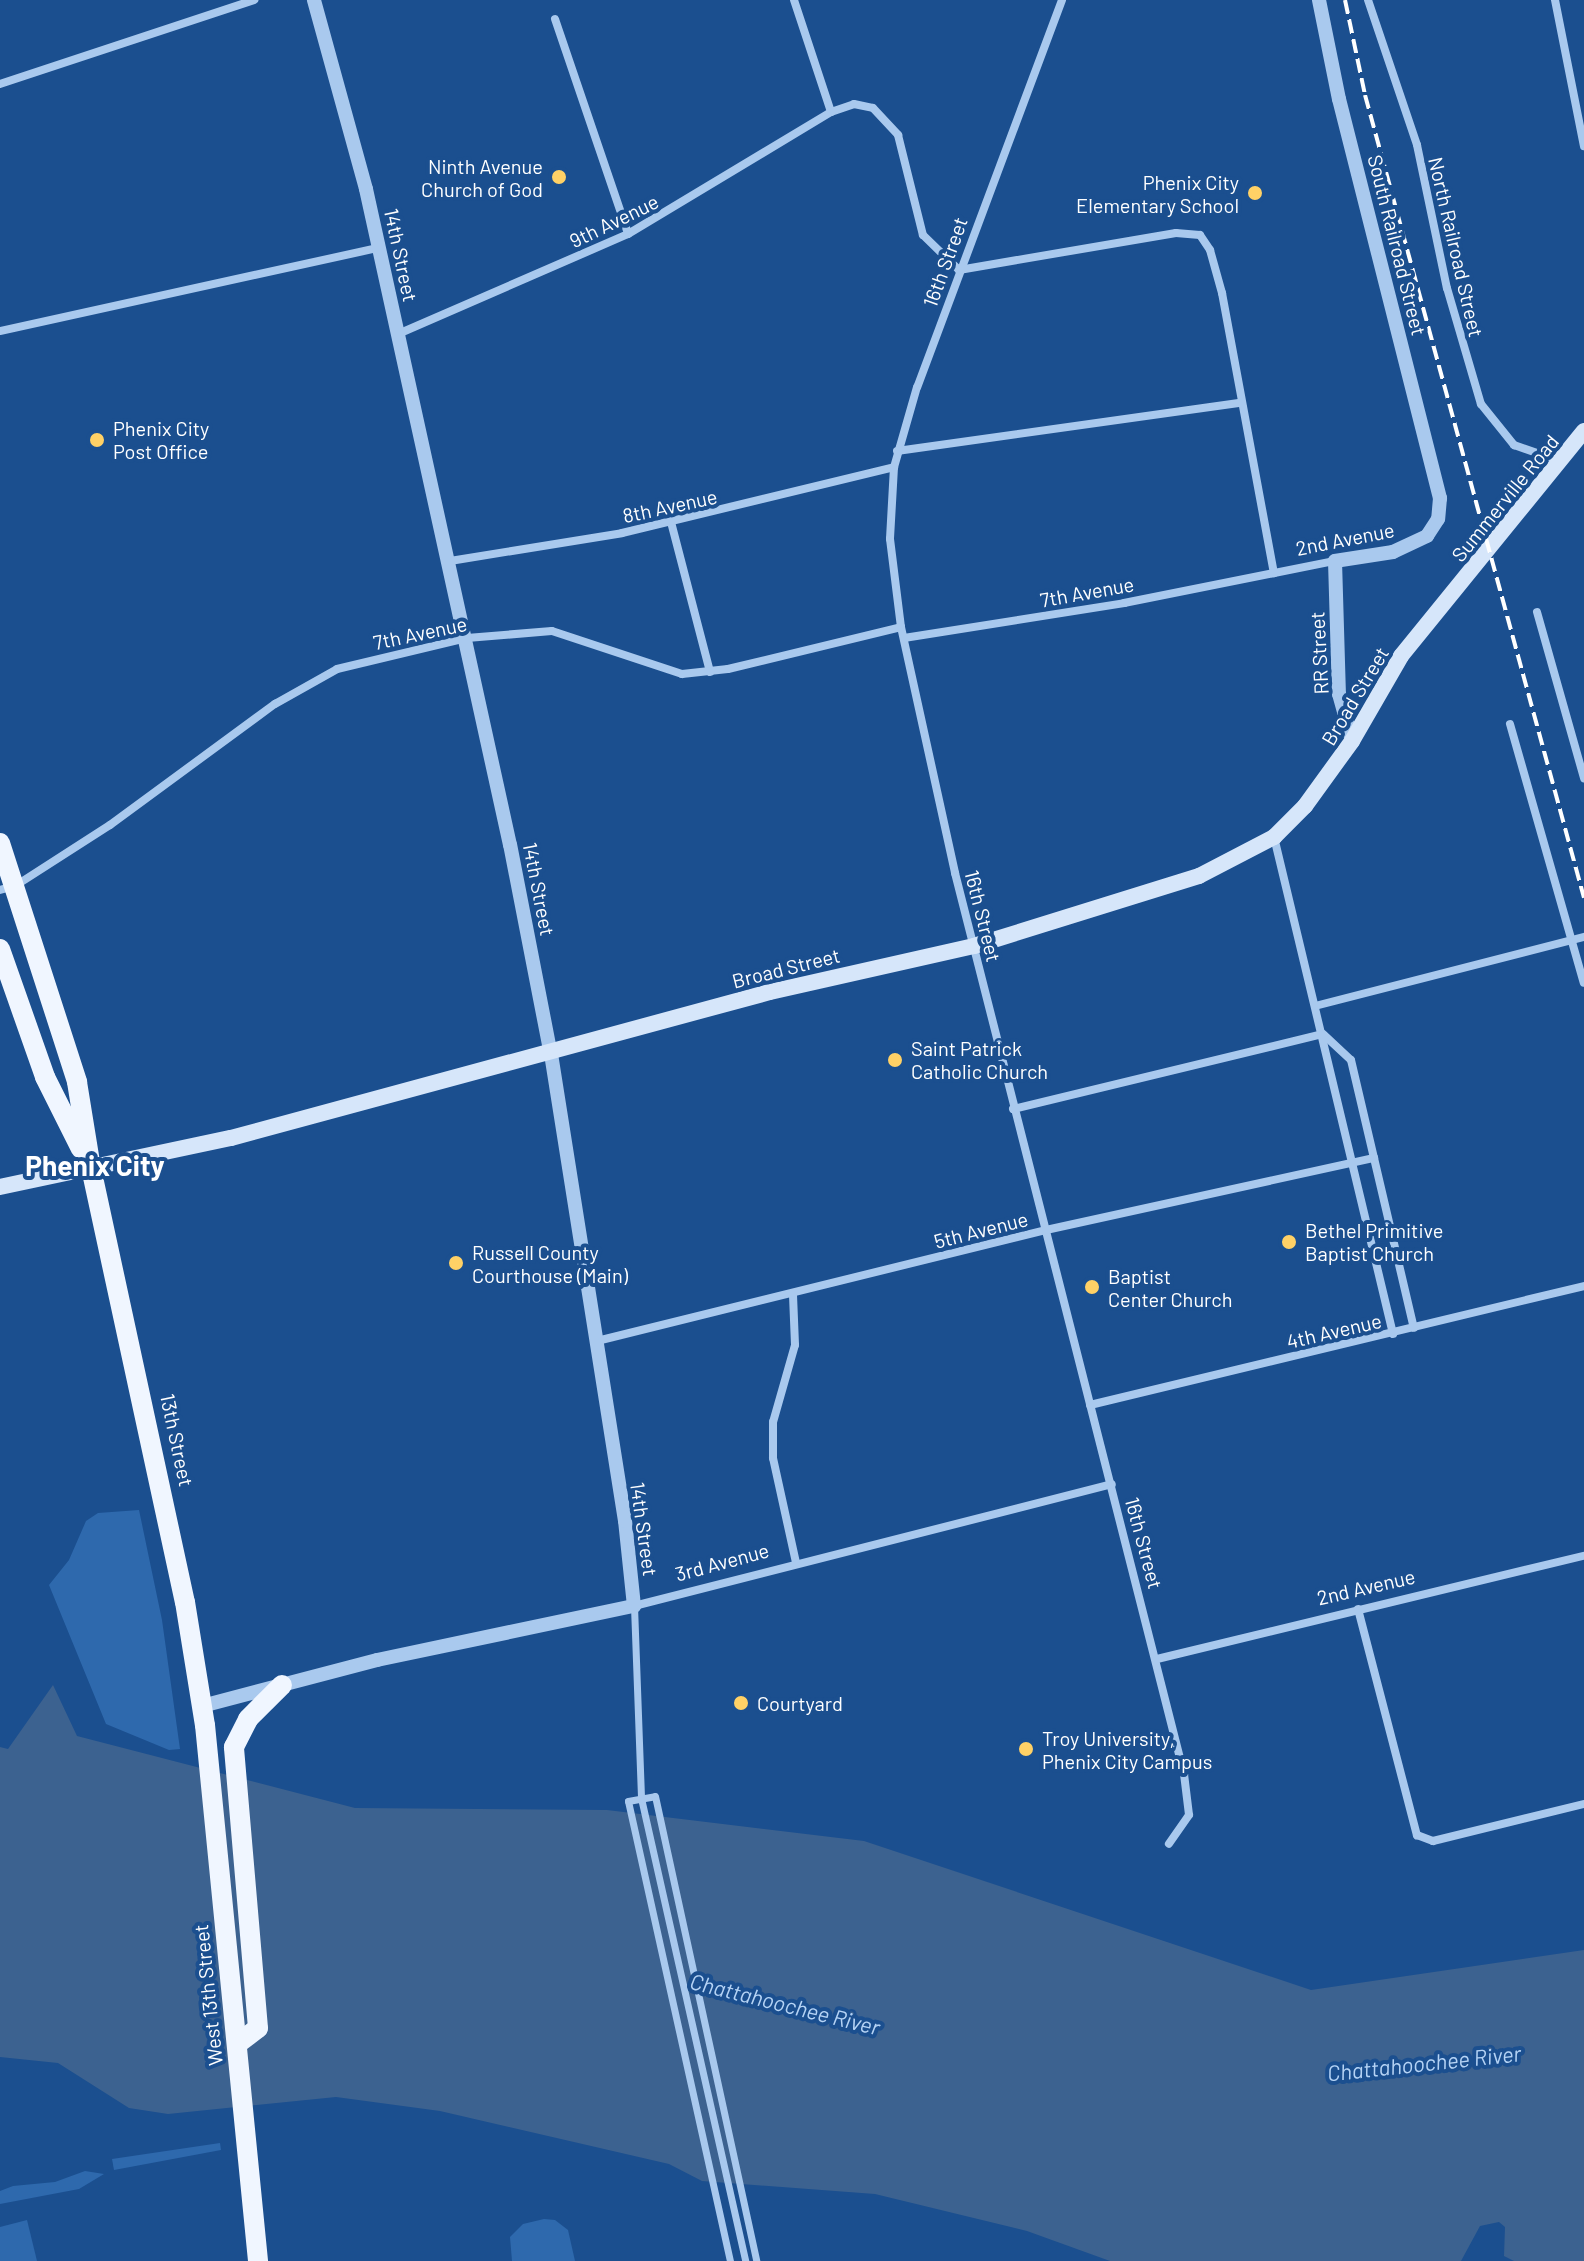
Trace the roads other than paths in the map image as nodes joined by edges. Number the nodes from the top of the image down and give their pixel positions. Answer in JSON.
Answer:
{"nodes":[{"id":1,"x":254,"y":0,"type":"edge"},
{"id":2,"x":314,"y":0,"type":"edge"},
{"id":3,"x":794,"y":0,"type":"edge"},
{"id":4,"x":1062,"y":0,"type":"edge"},
{"id":5,"x":1319,"y":0,"type":"edge"},
{"id":6,"x":1368,"y":0,"type":"edge"},
{"id":7,"x":1555,"y":0,"type":"edge"},
{"id":8,"x":555,"y":19,"type":"dead end"},
{"id":9,"x":0,"y":84,"type":"edge"},
{"id":10,"x":831,"y":112,"type":"junction"},
{"id":11,"x":1584,"y":146,"type":"edge"},
{"id":12,"x":628,"y":234,"type":"junction"},
{"id":13,"x":379,"y":248,"type":"junction"},
{"id":14,"x":959,"y":270,"type":"junction"},
{"id":15,"x":0,"y":331,"type":"edge"},
{"id":16,"x":398,"y":334,"type":"junction"},
{"id":17,"x":1239,"y":403,"type":"junction"},
{"id":18,"x":1584,"y":431,"type":"edge"},
{"id":19,"x":897,"y":451,"type":"junction"},
{"id":20,"x":1560,"y":461,"type":"junction"},
{"id":21,"x":894,"y":467,"type":"junction"},
{"id":22,"x":1440,"y":498,"type":"joint"},
{"id":23,"x":671,"y":522,"type":"junction"},
{"id":24,"x":450,"y":561,"type":"junction"},
{"id":25,"x":1335,"y":561,"type":"junction"},
{"id":26,"x":1274,"y":573,"type":"junction"},
{"id":27,"x":1456,"y":589,"type":"joint"},
{"id":28,"x":1537,"y":612,"type":"dead end"},
{"id":29,"x":901,"y":627,"type":"junction"},
{"id":30,"x":467,"y":638,"type":"junction"},
{"id":31,"x":904,"y":638,"type":"junction"},
{"id":32,"x":710,"y":672,"type":"junction"},
{"id":33,"x":1510,"y":724,"type":"dead end"},
{"id":34,"x":1352,"y":741,"type":"junction"},
{"id":35,"x":1584,"y":778,"type":"edge"},
{"id":36,"x":1274,"y":837,"type":"junction"},
{"id":37,"x":0,"y":843,"type":"edge"},
{"id":38,"x":8,"y":888,"type":"edge"},
{"id":39,"x":1584,"y":937,"type":"edge"},
{"id":40,"x":1572,"y":939,"type":"junction"},
{"id":41,"x":974,"y":946,"type":"junction"},
{"id":42,"x":0,"y":949,"type":"edge"},
{"id":43,"x":1584,"y":983,"type":"edge"},
{"id":44,"x":1315,"y":1006,"type":"junction"},
{"id":45,"x":1322,"y":1034,"type":"junction"},
{"id":46,"x":550,"y":1050,"type":"junction"},
{"id":47,"x":1013,"y":1109,"type":"junction"},
{"id":48,"x":1374,"y":1158,"type":"junction"},
{"id":49,"x":1352,"y":1164,"type":"junction"},
{"id":50,"x":91,"y":1168,"type":"junction"},
{"id":51,"x":0,"y":1187,"type":"edge"},
{"id":52,"x":1046,"y":1230,"type":"junction"},
{"id":53,"x":1584,"y":1286,"type":"edge"},
{"id":54,"x":793,"y":1295,"type":"junction"},
{"id":55,"x":1414,"y":1328,"type":"junction"},
{"id":56,"x":1393,"y":1334,"type":"junction"},
{"id":57,"x":597,"y":1341,"type":"junction"},
{"id":58,"x":1090,"y":1405,"type":"junction"},
{"id":59,"x":1112,"y":1484,"type":"junction"},
{"id":60,"x":1584,"y":1556,"type":"edge"},
{"id":61,"x":796,"y":1563,"type":"junction"},
{"id":62,"x":634,"y":1606,"type":"junction"},
{"id":63,"x":1358,"y":1609,"type":"junction"},
{"id":64,"x":1157,"y":1659,"type":"junction"},
{"id":65,"x":282,"y":1685,"type":"junction"},
{"id":66,"x":204,"y":1716,"type":"junction"},
{"id":67,"x":1584,"y":1804,"type":"edge"},
{"id":68,"x":1169,"y":1844,"type":"dead end"},
{"id":69,"x":237,"y":2044,"type":"junction"},
{"id":70,"x":258,"y":2261,"type":"edge"},
{"id":71,"x":730,"y":2261,"type":"edge"},
{"id":72,"x":745,"y":2261,"type":"edge"},
{"id":73,"x":756,"y":2261,"type":"edge"}],
"edges":[{"from":1,"to":9,"type":"street"},
{"from":2,"to":13,"type":"street","name":"14th Street"},
{"from":3,"to":10,"type":"street"},
{"from":4,"to":14,"type":"street","name":"16th Street"},
{"from":5,"to":22,"type":"street","name":"South Railroad Street"},
{"from":6,"to":20,"type":"street","name":"North Railroad Street"},
{"from":7,"to":11,"type":"street"},
{"from":8,"to":12,"type":"street"},
{"from":10,"to":12,"type":"street","name":"9th Avenue"},
{"from":10,"to":14,"type":"street"},
{"from":12,"to":16,"type":"street","name":"9th Avenue"},
{"from":13,"to":15,"type":"street"},
{"from":13,"to":16,"type":"street","name":"14th Street"},
{"from":14,"to":17,"type":"street"},
{"from":14,"to":19,"type":"street","name":"16th Street"},
{"from":16,"to":24,"type":"street","name":"14th Street"},
{"from":17,"to":19,"type":"street"},
{"from":17,"to":26,"type":"street"},
{"from":18,"to":20,"type":"main road","name":"Summerville Road"},
{"from":19,"to":21,"type":"street","name":"16th Street"},
{"from":20,"to":27,"type":"main road","name":"Summerville Road"},
{"from":21,"to":23,"type":"street","name":"8th Avenue"},
{"from":21,"to":29,"type":"street","name":"16th Street"},
{"from":22,"to":25,"type":"street","name":"2nd Avenue"},
{"from":23,"to":24,"type":"street","name":"8th Avenue"},
{"from":23,"to":32,"type":"street"},
{"from":24,"to":30,"type":"street","name":"14th Street"},
{"from":25,"to":26,"type":"street","name":"2nd Avenue"},
{"from":25,"to":34,"type":"street","name":"RR Street"},
{"from":26,"to":31,"type":"street","name":"7th Avenue"},
{"from":27,"to":34,"type":"main road","name":"Broad Street"},
{"from":28,"to":35,"type":"street"},
{"from":29,"to":31,"type":"street","name":"16th Street"},
{"from":29,"to":32,"type":"street","name":"7th Avenue"},
{"from":30,"to":32,"type":"street","name":"7th Avenue"},
{"from":30,"to":38,"type":"street","name":"7th Avenue"},
{"from":30,"to":46,"type":"street","name":"14th Street"},
{"from":31,"to":41,"type":"street","name":"16th Street"},
{"from":33,"to":40,"type":"street"},
{"from":34,"to":36,"type":"main road","name":"Broad Street"},
{"from":36,"to":41,"type":"main road","name":"Broad Street"},
{"from":36,"to":44,"type":"street"},
{"from":37,"to":38,"type":"main road","name":"13th Street"},
{"from":38,"to":50,"type":"main road","name":"13th Street"},
{"from":39,"to":40,"type":"street"},
{"from":40,"to":43,"type":"street"},
{"from":40,"to":44,"type":"street"},
{"from":41,"to":46,"type":"main road","name":"Broad Street"},
{"from":41,"to":47,"type":"street","name":"16th Street"},
{"from":42,"to":50,"type":"main road","name":"13th Street"},
{"from":44,"to":45,"type":"street"},
{"from":45,"to":47,"type":"street"},
{"from":45,"to":48,"type":"street"},
{"from":45,"to":49,"type":"street"},
{"from":46,"to":50,"type":"main road","name":"Broad Street"},
{"from":46,"to":57,"type":"street","name":"14th Street"},
{"from":47,"to":52,"type":"street","name":"16th Street"},
{"from":48,"to":49,"type":"street","name":"5th Avenue"},
{"from":48,"to":55,"type":"street"},
{"from":49,"to":52,"type":"street","name":"5th Avenue"},
{"from":49,"to":56,"type":"street"},
{"from":50,"to":51,"type":"main road","name":"Broad Street"},
{"from":50,"to":66,"type":"main road","name":"13th Street"},
{"from":52,"to":54,"type":"street","name":"5th Avenue"},
{"from":52,"to":58,"type":"street","name":"16th Street"},
{"from":53,"to":55,"type":"street","name":"4th Avenue"},
{"from":54,"to":57,"type":"street","name":"5th Avenue"},
{"from":54,"to":61,"type":"street"},
{"from":55,"to":56,"type":"street","name":"4th Avenue"},
{"from":56,"to":58,"type":"street","name":"4th Avenue"},
{"from":57,"to":62,"type":"street","name":"14th Street"},
{"from":58,"to":59,"type":"street","name":"16th Street"},
{"from":59,"to":61,"type":"street","name":"3rd Avenue"},
{"from":59,"to":64,"type":"street","name":"16th Street"},
{"from":60,"to":63,"type":"street","name":"2nd Avenue"},
{"from":61,"to":62,"type":"street","name":"3rd Avenue"},
{"from":62,"to":65,"type":"street","name":"3rd Avenue"},
{"from":62,"to":72,"type":"street","name":"14th Street"},
{"from":63,"to":64,"type":"street","name":"2nd Avenue"},
{"from":63,"to":67,"type":"street"},
{"from":64,"to":68,"type":"street","name":"16th Street"},
{"from":65,"to":66,"type":"street","name":"3rd Avenue"},
{"from":65,"to":69,"type":"main road"},
{"from":66,"to":69,"type":"main road","name":"West 13th Street"},
{"from":69,"to":70,"type":"main road","name":"West 13th Street"},
{"from":71,"to":73,"type":"street"}]}
